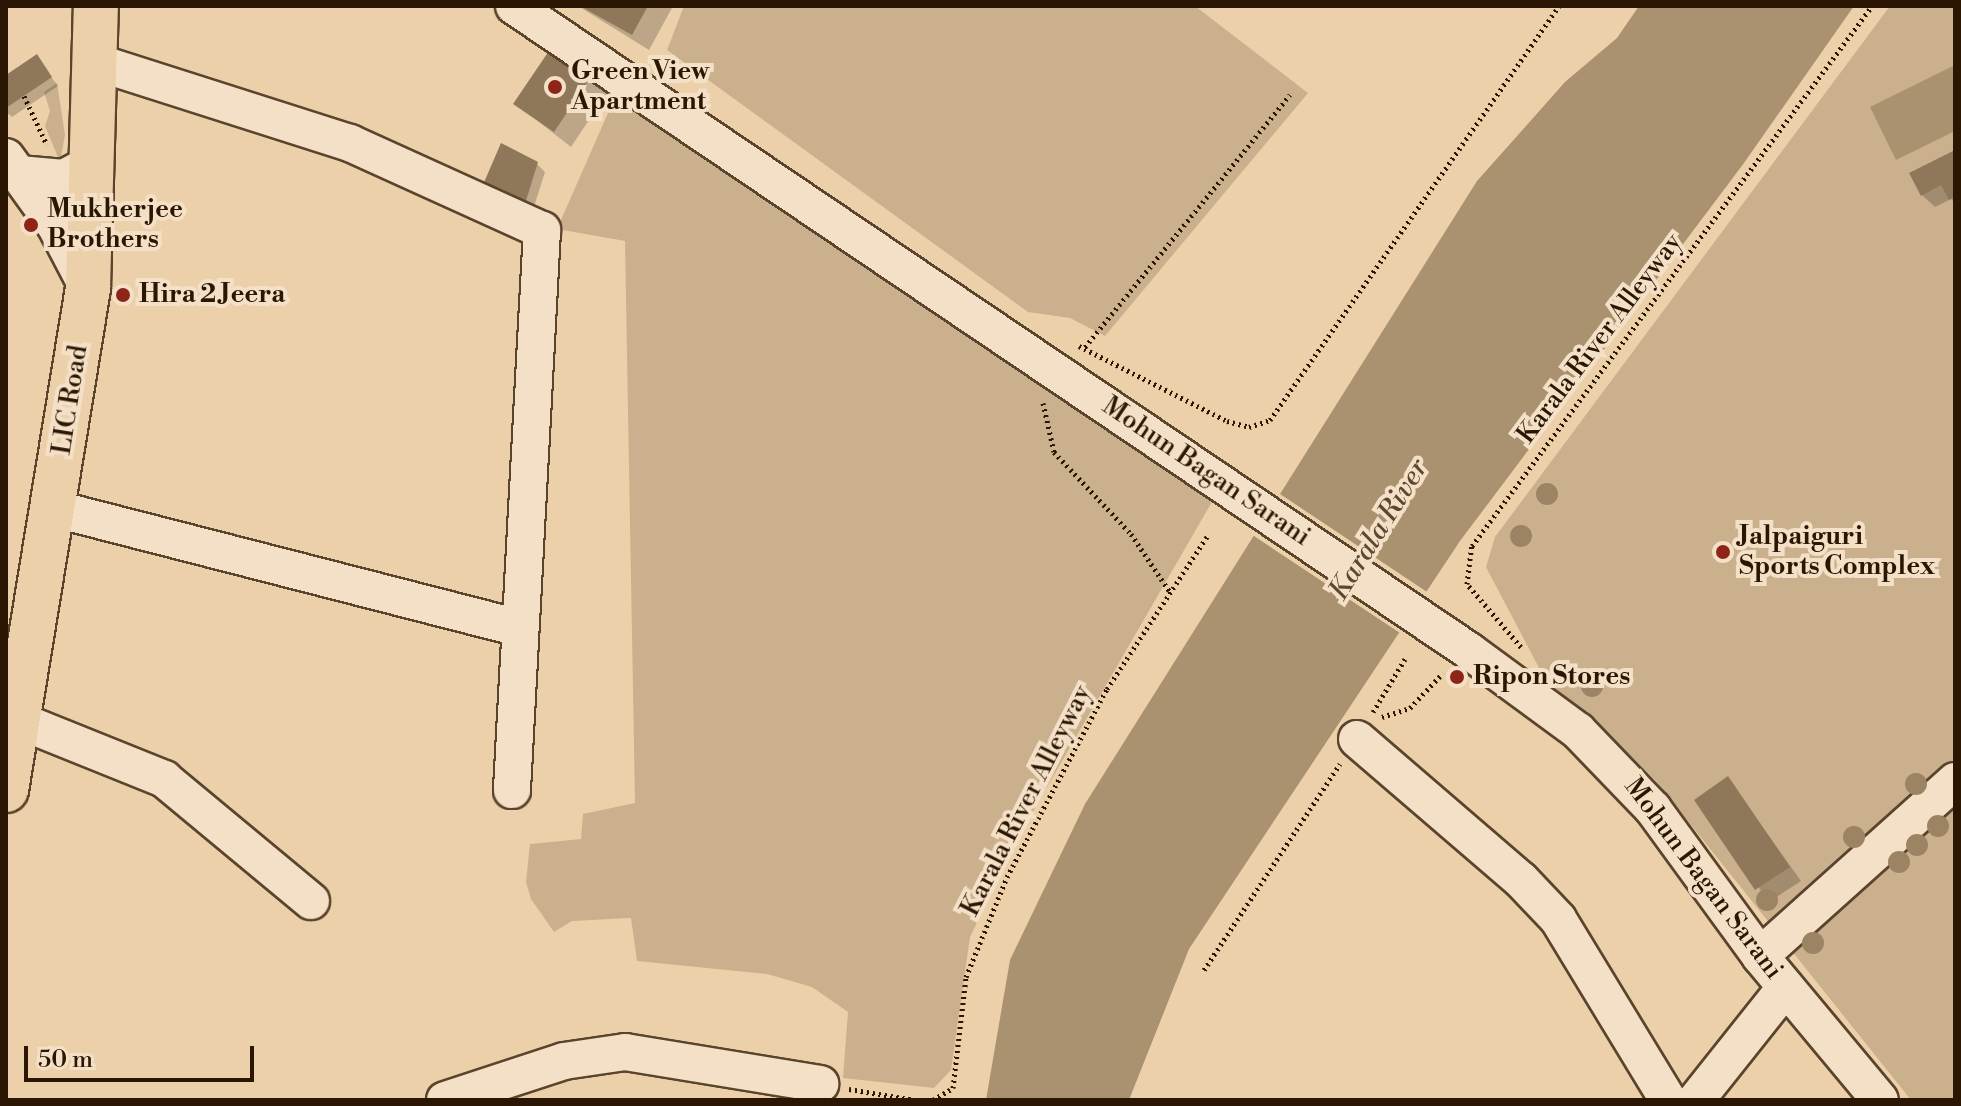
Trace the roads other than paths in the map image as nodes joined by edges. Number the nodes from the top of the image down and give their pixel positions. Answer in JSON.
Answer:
{"nodes":[{"id":1,"x":96,"y":6,"type":"edge"},
{"id":2,"x":514,"y":6,"type":"edge"},
{"id":3,"x":93,"y":61,"type":"junction"},
{"id":4,"x":13,"y":166,"type":"edge"},
{"id":5,"x":77,"y":171,"type":"junction"},
{"id":6,"x":88,"y":288,"type":"junction"},
{"id":7,"x":52,"y":508,"type":"junction"},
{"id":8,"x":518,"y":628,"type":"junction"},
{"id":9,"x":1363,"y":729,"type":"road end"},
{"id":10,"x":11,"y":734,"type":"edge"},
{"id":11,"x":1955,"y":781,"type":"edge"},
{"id":12,"x":6,"y":790,"type":"edge"},
{"id":13,"x":512,"y":790,"type":"dead end"},
{"id":14,"x":311,"y":901,"type":"dead end"},
{"id":15,"x":1760,"y":956,"type":"junction"},
{"id":16,"x":1786,"y":987,"type":"junction"},
{"id":17,"x":820,"y":1084,"type":"road end"},
{"id":18,"x":445,"y":1100,"type":"edge"},
{"id":19,"x":1668,"y":1100,"type":"edge"},
{"id":20,"x":1696,"y":1100,"type":"edge"},
{"id":21,"x":1880,"y":1100,"type":"edge"}],
"edges":[{"from":1,"to":3,"type":"main road","name":"LIC Road"},
{"from":2,"to":15,"type":"street","name":"Mohun Bagan Sarani"},
{"from":3,"to":5,"type":"main road","name":"LIC Road"},
{"from":3,"to":8,"type":"street"},
{"from":4,"to":5,"type":"street"},
{"from":4,"to":6,"type":"street"},
{"from":5,"to":6,"type":"main road","name":"LIC Road"},
{"from":6,"to":7,"type":"main road","name":"LIC Road"},
{"from":7,"to":8,"type":"street"},
{"from":7,"to":10,"type":"main road","name":"LIC Road"},
{"from":8,"to":13,"type":"street"},
{"from":9,"to":19,"type":"street"},
{"from":10,"to":12,"type":"main road","name":"LIC Road"},
{"from":10,"to":14,"type":"street"},
{"from":11,"to":15,"type":"street"},
{"from":15,"to":16,"type":"street","name":"Mohun Bagan Sarani"},
{"from":16,"to":20,"type":"street"},
{"from":16,"to":21,"type":"street","name":"Mohun Bagan Sarani"},
{"from":17,"to":18,"type":"street"}]}
